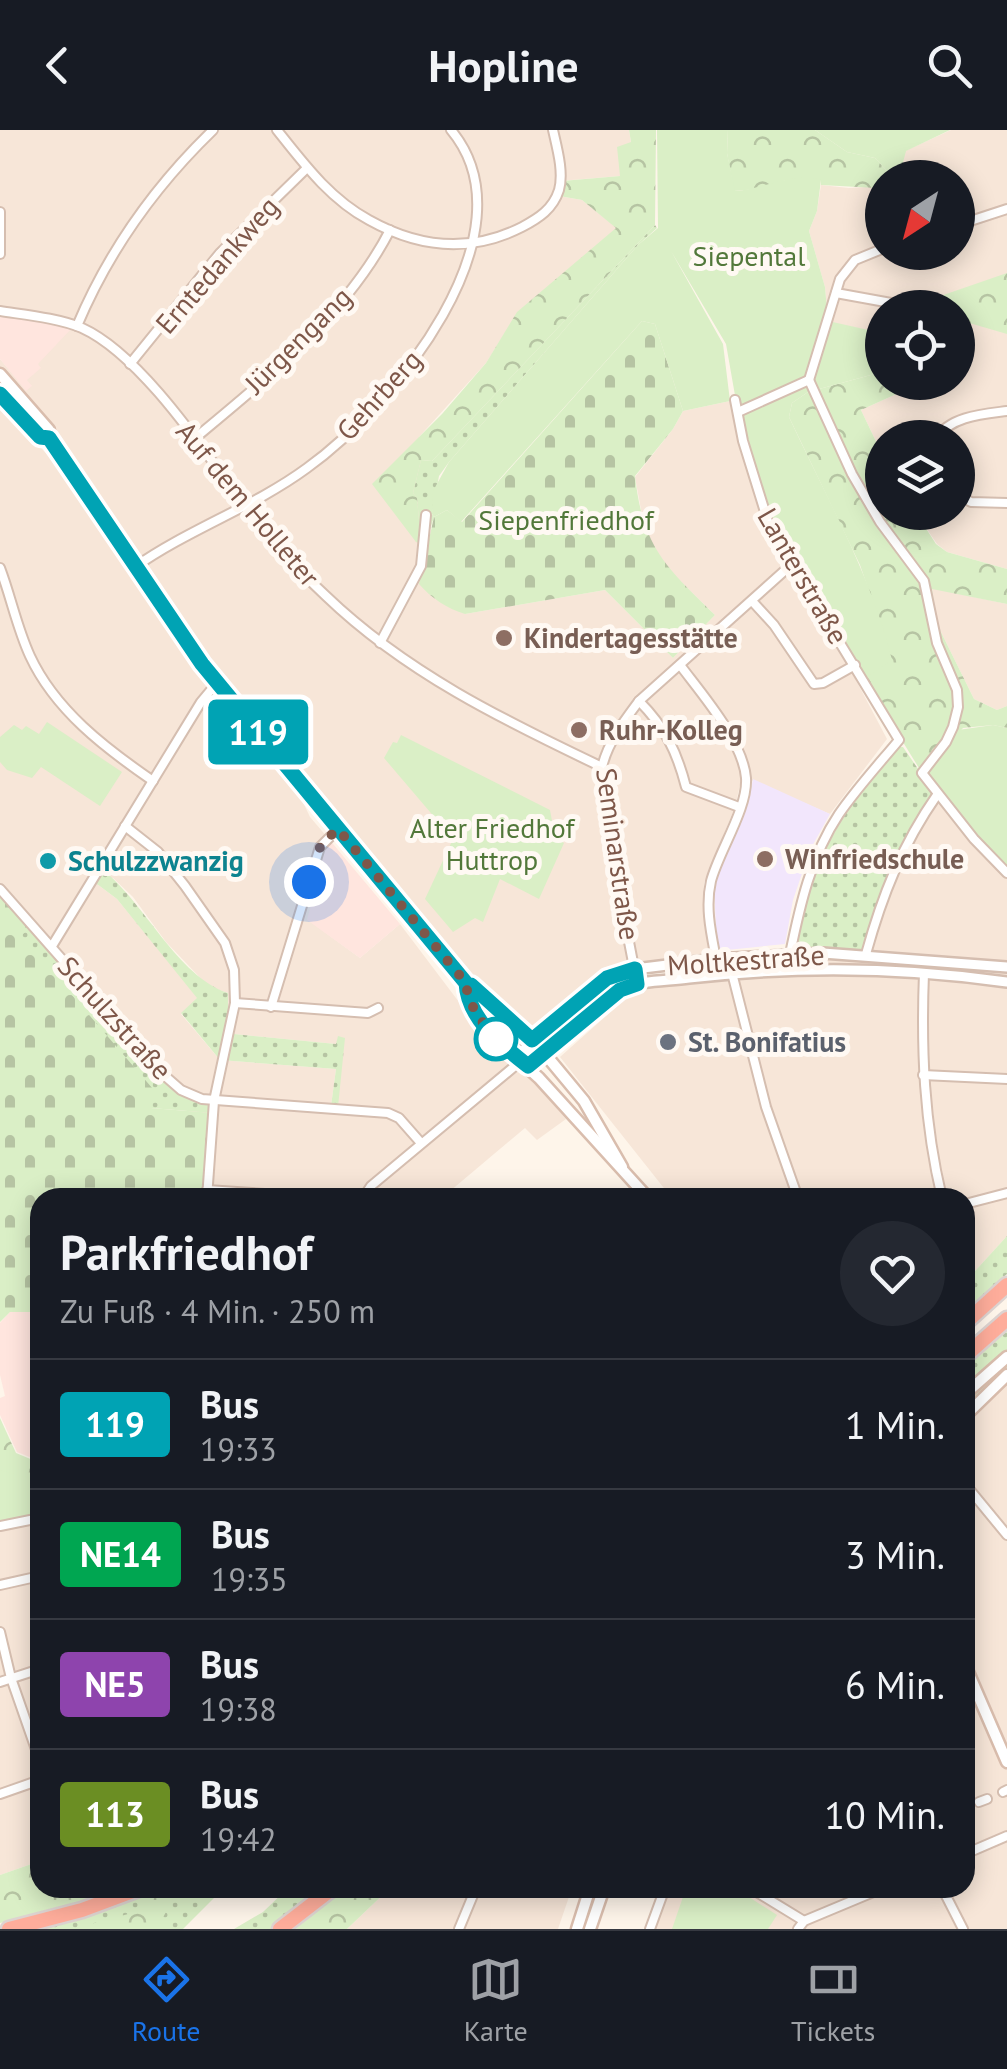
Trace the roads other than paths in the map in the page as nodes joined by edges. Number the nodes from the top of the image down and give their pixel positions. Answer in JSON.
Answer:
{"nodes":[{"id":1,"x":212,"y":130,"type":"edge"},
{"id":2,"x":277,"y":130,"type":"edge"},
{"id":3,"x":451,"y":130,"type":"edge"},
{"id":4,"x":552,"y":130,"type":"edge"},
{"id":5,"x":307,"y":168,"type":"junction"},
{"id":6,"x":1007,"y":209,"type":"edge"},
{"id":7,"x":0,"y":212,"type":"edge"},
{"id":8,"x":975,"y":219,"type":"edge"},
{"id":9,"x":390,"y":230,"type":"junction"},
{"id":10,"x":473,"y":244,"type":"junction"},
{"id":11,"x":0,"y":254,"type":"edge"},
{"id":12,"x":865,"y":256,"type":"edge"},
{"id":13,"x":836,"y":292,"type":"junction"},
{"id":14,"x":865,"y":298,"type":"edge"},
{"id":15,"x":0,"y":311,"type":"edge"},
{"id":16,"x":77,"y":326,"type":"junction"},
{"id":17,"x":130,"y":364,"type":"junction"},
{"id":18,"x":0,"y":374,"type":"edge"},
{"id":19,"x":809,"y":380,"type":"junction"},
{"id":20,"x":0,"y":394,"type":"edge"},
{"id":21,"x":736,"y":400,"type":"dead end"},
{"id":22,"x":1007,"y":411,"type":"edge"},
{"id":23,"x":738,"y":412,"type":"junction"},
{"id":24,"x":963,"y":420,"type":"edge"},
{"id":25,"x":49,"y":438,"type":"junction"},
{"id":26,"x":194,"y":439,"type":"junction"},
{"id":27,"x":975,"y":502,"type":"edge"},
{"id":28,"x":1007,"y":502,"type":"edge"},
{"id":29,"x":245,"y":505,"type":"junction"},
{"id":30,"x":426,"y":515,"type":"dead end"},
{"id":31,"x":792,"y":564,"type":"junction"},
{"id":32,"x":136,"y":567,"type":"junction"},
{"id":33,"x":0,"y":568,"type":"edge"},
{"id":34,"x":752,"y":601,"type":"junction"},
{"id":35,"x":380,"y":643,"type":"junction"},
{"id":36,"x":680,"y":664,"type":"junction"},
{"id":37,"x":854,"y":666,"type":"junction"},
{"id":38,"x":216,"y":684,"type":"junction"},
{"id":39,"x":639,"y":701,"type":"junction"},
{"id":40,"x":602,"y":767,"type":"junction"},
{"id":41,"x":153,"y":780,"type":"junction"},
{"id":42,"x":937,"y":796,"type":"junction"},
{"id":43,"x":739,"y":807,"type":"junction"},
{"id":44,"x":126,"y":826,"type":"junction"},
{"id":45,"x":338,"y":829,"type":"junction"},
{"id":46,"x":1007,"y":873,"type":"edge"},
{"id":47,"x":0,"y":889,"type":"edge"},
{"id":48,"x":52,"y":946,"type":"junction"},
{"id":49,"x":790,"y":954,"type":"junction"},
{"id":50,"x":866,"y":954,"type":"junction"},
{"id":51,"x":716,"y":958,"type":"junction"},
{"id":52,"x":1007,"y":968,"type":"edge"},
{"id":53,"x":635,"y":969,"type":"junction"},
{"id":54,"x":732,"y":973,"type":"junction"},
{"id":55,"x":924,"y":973,"type":"junction"},
{"id":56,"x":1007,"y":982,"type":"edge"},
{"id":57,"x":466,"y":983,"type":"junction"},
{"id":58,"x":637,"y":984,"type":"junction"},
{"id":59,"x":236,"y":1004,"type":"junction"},
{"id":60,"x":271,"y":1007,"type":"junction"},
{"id":61,"x":378,"y":1008,"type":"dead end"},
{"id":62,"x":532,"y":1040,"type":"junction"},
{"id":63,"x":545,"y":1054,"type":"junction"},
{"id":64,"x":522,"y":1061,"type":"junction"},
{"id":65,"x":923,"y":1075,"type":"junction"},
{"id":66,"x":1007,"y":1079,"type":"edge"},
{"id":67,"x":214,"y":1101,"type":"junction"},
{"id":68,"x":421,"y":1143,"type":"junction"},
{"id":69,"x":622,"y":1167,"type":"junction"},
{"id":70,"x":207,"y":1188,"type":"edge"},
{"id":71,"x":370,"y":1188,"type":"edge"},
{"id":72,"x":640,"y":1188,"type":"edge"},
{"id":73,"x":795,"y":1188,"type":"edge"},
{"id":74,"x":940,"y":1188,"type":"edge"},
{"id":75,"x":1007,"y":1193,"type":"edge"},
{"id":76,"x":975,"y":1201,"type":"edge"},
{"id":77,"x":1007,"y":1285,"type":"edge"},
{"id":78,"x":975,"y":1314,"type":"edge"},
{"id":79,"x":1007,"y":1320,"type":"edge"},
{"id":80,"x":975,"y":1347,"type":"edge"},
{"id":81,"x":1007,"y":1357,"type":"edge"},
{"id":82,"x":1007,"y":1375,"type":"edge"},
{"id":83,"x":975,"y":1385,"type":"edge"},
{"id":84,"x":975,"y":1406,"type":"edge"},
{"id":85,"x":975,"y":1496,"type":"edge"},
{"id":86,"x":30,"y":1520,"type":"edge"},
{"id":87,"x":0,"y":1526,"type":"edge"},
{"id":88,"x":1007,"y":1534,"type":"edge"},
{"id":89,"x":30,"y":1578,"type":"edge"},
{"id":90,"x":0,"y":1584,"type":"edge"},
{"id":91,"x":0,"y":1632,"type":"edge"},
{"id":92,"x":30,"y":1671,"type":"edge"},
{"id":93,"x":11,"y":1678,"type":"junction"},
{"id":94,"x":0,"y":1682,"type":"edge"},
{"id":95,"x":975,"y":1689,"type":"edge"},
{"id":96,"x":30,"y":1733,"type":"edge"},
{"id":97,"x":1007,"y":1762,"type":"edge"},
{"id":98,"x":30,"y":1784,"type":"edge"},
{"id":99,"x":0,"y":1794,"type":"edge"},
{"id":100,"x":1007,"y":1836,"type":"edge"},
{"id":101,"x":975,"y":1850,"type":"edge"},
{"id":102,"x":114,"y":1898,"type":"edge"},
{"id":103,"x":319,"y":1898,"type":"edge"},
{"id":104,"x":472,"y":1898,"type":"edge"},
{"id":105,"x":587,"y":1898,"type":"edge"},
{"id":106,"x":601,"y":1898,"type":"edge"},
{"id":107,"x":661,"y":1898,"type":"edge"},
{"id":108,"x":769,"y":1898,"type":"edge"},
{"id":109,"x":859,"y":1898,"type":"edge"},
{"id":110,"x":947,"y":1898,"type":"edge"},
{"id":111,"x":809,"y":1919,"type":"junction"},
{"id":112,"x":9,"y":1929,"type":"edge"},
{"id":113,"x":280,"y":1929,"type":"edge"},
{"id":114,"x":459,"y":1929,"type":"edge"},
{"id":115,"x":577,"y":1929,"type":"edge"},
{"id":116,"x":590,"y":1929,"type":"edge"},
{"id":117,"x":650,"y":1929,"type":"edge"},
{"id":118,"x":798,"y":1929,"type":"edge"},
{"id":119,"x":820,"y":1929,"type":"edge"},
{"id":120,"x":962,"y":1929,"type":"edge"}],
"edges":[{"from":1,"to":16,"type":"street"},
{"from":2,"to":5,"type":"street"},
{"from":3,"to":10,"type":"street","name":"Gehrberg"},
{"from":4,"to":10,"type":"street"},
{"from":5,"to":9,"type":"street"},
{"from":5,"to":17,"type":"street","name":"Erntedankweg"},
{"from":6,"to":8,"type":"street"},
{"from":7,"to":11,"type":"street"},
{"from":9,"to":10,"type":"street"},
{"from":9,"to":26,"type":"street","name":"Jürgengang"},
{"from":10,"to":29,"type":"street","name":"Gehrberg"},
{"from":12,"to":13,"type":"street"},
{"from":13,"to":14,"type":"street"},
{"from":13,"to":19,"type":"street"},
{"from":15,"to":16,"type":"street","name":"Auf dem Holleter"},
{"from":16,"to":17,"type":"street","name":"Auf dem Holleter"},
{"from":17,"to":26,"type":"street","name":"Auf dem Holleter"},
{"from":18,"to":25,"type":"main road"},
{"from":19,"to":23,"type":"street"},
{"from":19,"to":42,"type":"street"},
{"from":20,"to":25,"type":"main road"},
{"from":21,"to":23,"type":"street","name":"Lanterstraße"},
{"from":22,"to":24,"type":"street"},
{"from":23,"to":31,"type":"street","name":"Lanterstraße"},
{"from":25,"to":32,"type":"main road"},
{"from":26,"to":29,"type":"street","name":"Auf dem Holleter"},
{"from":27,"to":28,"type":"street"},
{"from":29,"to":32,"type":"street","name":"Gehrberg"},
{"from":29,"to":35,"type":"street","name":"Auf dem Holleter"},
{"from":30,"to":35,"type":"street"},
{"from":31,"to":34,"type":"street","name":"Seminarstraße"},
{"from":31,"to":37,"type":"street","name":"Lanterstraße"},
{"from":32,"to":38,"type":"main road"},
{"from":33,"to":41,"type":"street"},
{"from":34,"to":36,"type":"street","name":"Seminarstraße"},
{"from":34,"to":37,"type":"street"},
{"from":35,"to":40,"type":"street","name":"Auf dem Holleter"},
{"from":36,"to":39,"type":"street","name":"Seminarstraße"},
{"from":36,"to":43,"type":"street"},
{"from":37,"to":49,"type":"street","name":"Lanterstraße"},
{"from":38,"to":41,"type":"street"},
{"from":38,"to":45,"type":"main road"},
{"from":39,"to":40,"type":"street","name":"Seminarstraße"},
{"from":39,"to":43,"type":"street"},
{"from":40,"to":53,"type":"street","name":"Seminarstraße"},
{"from":41,"to":44,"type":"street"},
{"from":42,"to":46,"type":"street"},
{"from":42,"to":50,"type":"street"},
{"from":43,"to":51,"type":"street"},
{"from":44,"to":48,"type":"street"},
{"from":44,"to":59,"type":"street"},
{"from":45,"to":57,"type":"main road"},
{"from":45,"to":60,"type":"street"},
{"from":47,"to":48,"type":"street","name":"Schulzstraße"},
{"from":48,"to":67,"type":"street","name":"Schulzstraße"},
{"from":49,"to":50,"type":"street","name":"Moltkestraße"},
{"from":49,"to":51,"type":"street","name":"Moltkestraße"},
{"from":50,"to":52,"type":"street","name":"Moltkestraße"},
{"from":51,"to":53,"type":"street","name":"Moltkestraße"},
{"from":53,"to":58,"type":"street","name":"Seminarstraße"},
{"from":53,"to":62,"type":"street","name":"Moltkestraße"},
{"from":54,"to":55,"type":"street","name":"Moltkestraße"},
{"from":54,"to":58,"type":"street","name":"Moltkestraße"},
{"from":54,"to":73,"type":"street"},
{"from":55,"to":56,"type":"street","name":"Moltkestraße"},
{"from":55,"to":65,"type":"street"},
{"from":57,"to":62,"type":"main road"},
{"from":57,"to":64,"type":"main road"},
{"from":58,"to":63,"type":"street","name":"Moltkestraße"},
{"from":59,"to":60,"type":"street"},
{"from":59,"to":67,"type":"street"},
{"from":60,"to":61,"type":"street"},
{"from":62,"to":63,"type":"main road"},
{"from":62,"to":64,"type":"street","name":"Moltkestraße"},
{"from":63,"to":64,"type":"street","name":"Moltkestraße"},
{"from":63,"to":69,"type":"main road"},
{"from":64,"to":68,"type":"street"},
{"from":64,"to":69,"type":"main road"},
{"from":65,"to":66,"type":"street"},
{"from":65,"to":74,"type":"street"},
{"from":67,"to":68,"type":"street","name":"Schulzstraße"},
{"from":67,"to":70,"type":"street"},
{"from":68,"to":71,"type":"street"},
{"from":69,"to":72,"type":"main road"},
{"from":75,"to":76,"type":"street"},
{"from":77,"to":78,"type":"highway"},
{"from":79,"to":80,"type":"highway"},
{"from":81,"to":83,"type":"main road"},
{"from":82,"to":84,"type":"main road"},
{"from":85,"to":88,"type":"street"},
{"from":86,"to":87,"type":"street"},
{"from":89,"to":90,"type":"street"},
{"from":91,"to":93,"type":"street"},
{"from":92,"to":93,"type":"street"},
{"from":93,"to":94,"type":"street"},
{"from":93,"to":96,"type":"street"},
{"from":95,"to":97,"type":"main road"},
{"from":98,"to":99,"type":"street"},
{"from":100,"to":101,"type":"street"},
{"from":102,"to":112,"type":"highway"},
{"from":103,"to":113,"type":"highway"},
{"from":104,"to":114,"type":"street"},
{"from":105,"to":115,"type":"main road"},
{"from":106,"to":116,"type":"main road"},
{"from":107,"to":117,"type":"street"},
{"from":108,"to":111,"type":"street"},
{"from":109,"to":111,"type":"street"},
{"from":110,"to":120,"type":"street"},
{"from":111,"to":118,"type":"street"},
{"from":111,"to":119,"type":"street"}]}
